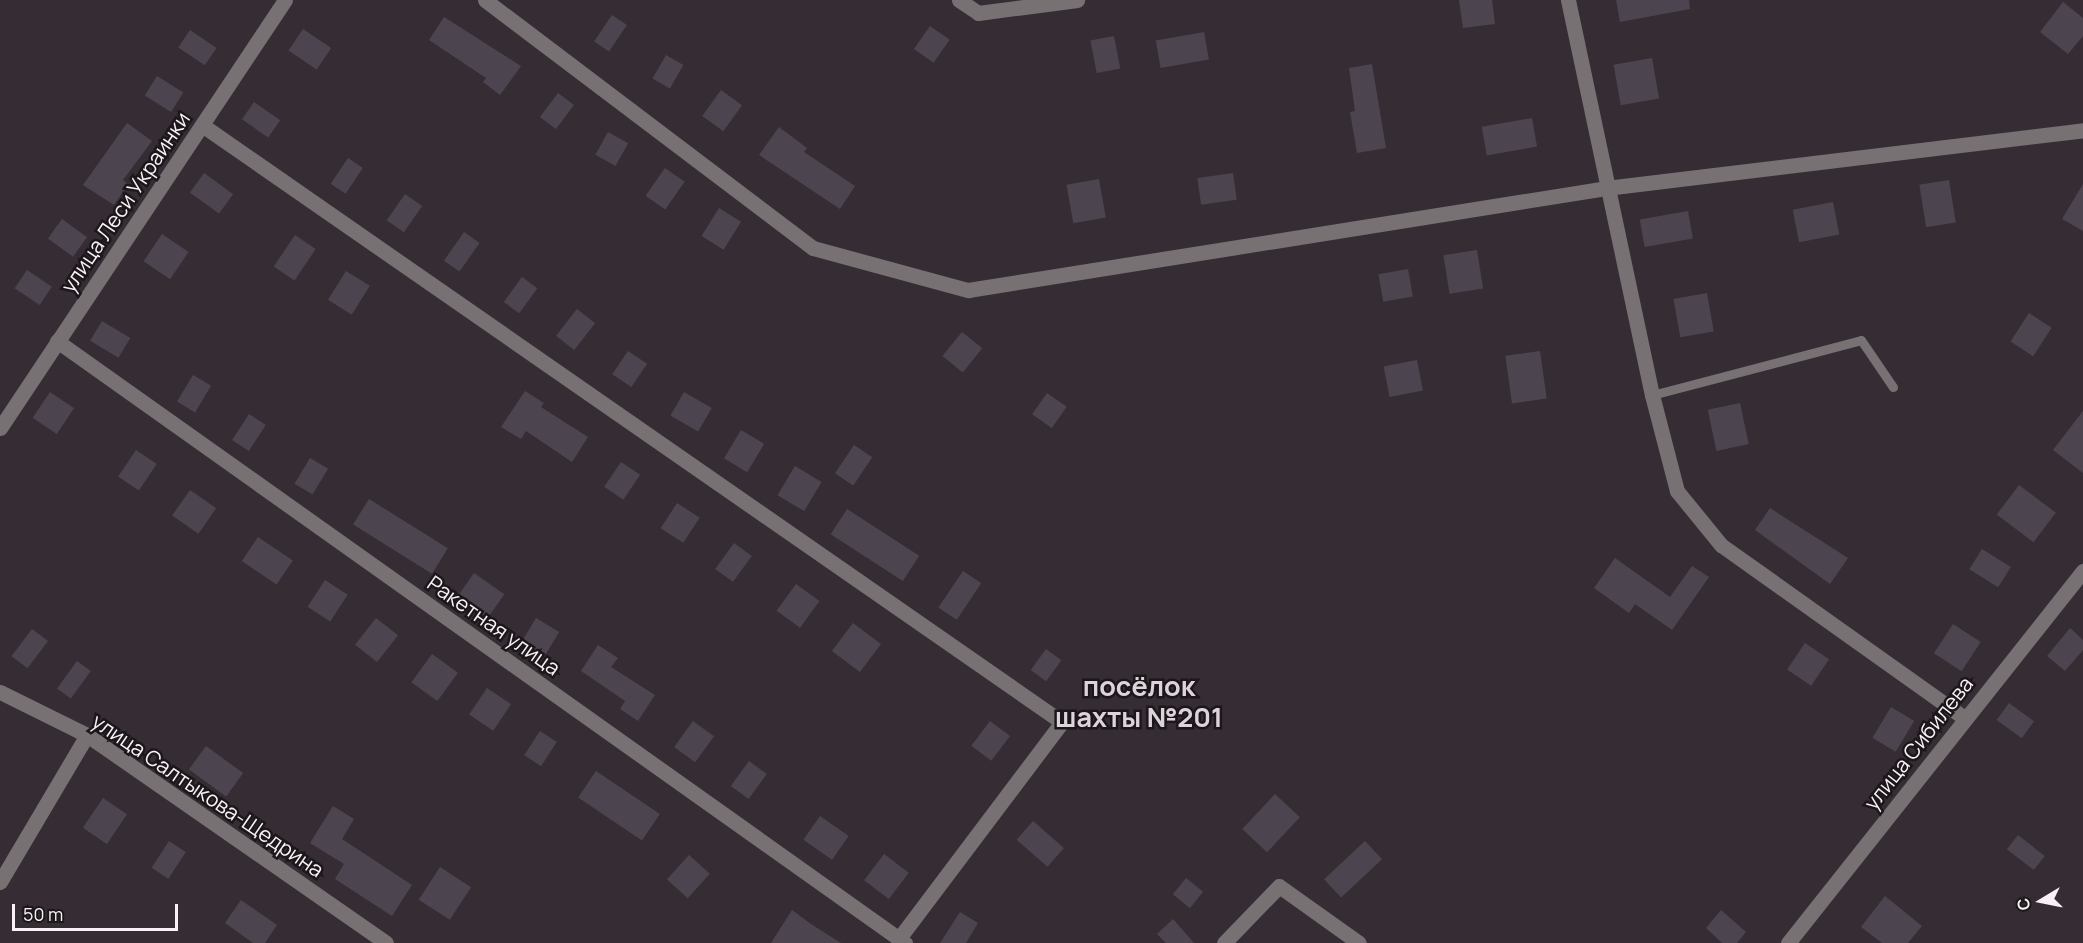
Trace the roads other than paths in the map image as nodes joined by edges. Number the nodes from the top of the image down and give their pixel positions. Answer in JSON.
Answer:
{"nodes":[{"id":1,"x":285,"y":0,"type":"edge"},
{"id":2,"x":485,"y":0,"type":"edge"},
{"id":3,"x":958,"y":0,"type":"edge"},
{"id":4,"x":1077,"y":0,"type":"edge"},
{"id":5,"x":1568,"y":0,"type":"edge"},
{"id":6,"x":201,"y":125,"type":"junction"},
{"id":7,"x":2083,"y":130,"type":"edge"},
{"id":8,"x":1606,"y":188,"type":"junction"},
{"id":9,"x":57,"y":341,"type":"junction"},
{"id":10,"x":1893,"y":387,"type":"dead end"},
{"id":11,"x":1652,"y":395,"type":"junction"},
{"id":12,"x":0,"y":428,"type":"edge"},
{"id":13,"x":2083,"y":571,"type":"edge"},
{"id":14,"x":0,"y":692,"type":"edge"},
{"id":15,"x":1964,"y":718,"type":"junction"},
{"id":16,"x":87,"y":735,"type":"junction"},
{"id":17,"x":0,"y":882,"type":"edge"},
{"id":18,"x":902,"y":941,"type":"edge"},
{"id":19,"x":386,"y":943,"type":"edge"},
{"id":20,"x":1224,"y":943,"type":"edge"},
{"id":21,"x":1359,"y":943,"type":"edge"},
{"id":22,"x":1788,"y":943,"type":"edge"}],
"edges":[{"from":1,"to":6,"type":"street","name":"улица Леси Украинки"},
{"from":2,"to":8,"type":"street"},
{"from":3,"to":4,"type":"street"},
{"from":5,"to":8,"type":"street"},
{"from":6,"to":9,"type":"street","name":"улица Леси Украинки"},
{"from":6,"to":18,"type":"street"},
{"from":7,"to":8,"type":"street"},
{"from":8,"to":11,"type":"street"},
{"from":9,"to":12,"type":"street","name":"улица Леси Украинки"},
{"from":9,"to":18,"type":"street","name":"Ракетная улица"},
{"from":10,"to":11,"type":"lane"},
{"from":11,"to":15,"type":"street"},
{"from":13,"to":15,"type":"street","name":"улица Сибилева"},
{"from":14,"to":16,"type":"street","name":"улица Салтыкова-Щедрина"},
{"from":15,"to":22,"type":"street","name":"улица Сибилева"},
{"from":16,"to":17,"type":"street"},
{"from":16,"to":19,"type":"street","name":"улица Салтыкова-Щедрина"},
{"from":20,"to":21,"type":"street"}]}
